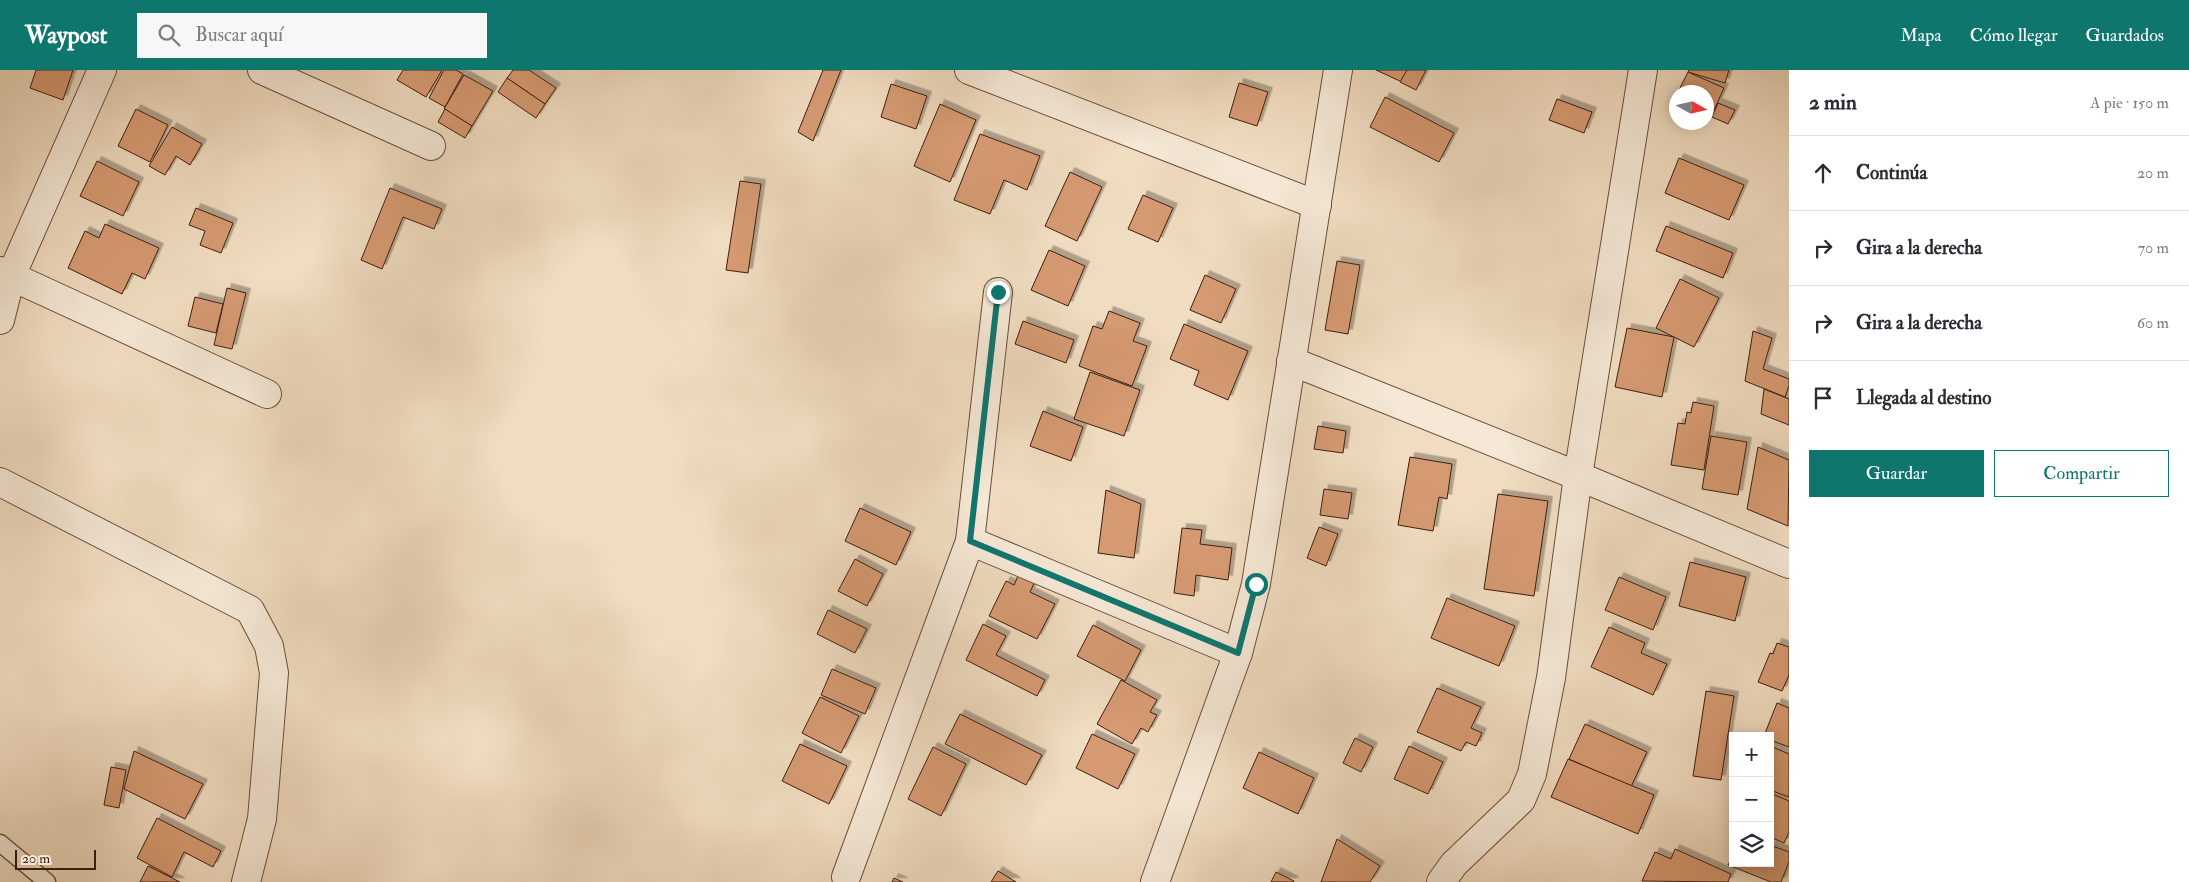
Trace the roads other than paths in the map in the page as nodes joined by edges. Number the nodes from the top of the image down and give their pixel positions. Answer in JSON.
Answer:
{"nodes":[{"id":1,"x":102,"y":70,"type":"edge"},
{"id":2,"x":262,"y":70,"type":"edge"},
{"id":3,"x":969,"y":70,"type":"edge"},
{"id":4,"x":1338,"y":70,"type":"edge"},
{"id":5,"x":1643,"y":70,"type":"edge"},
{"id":6,"x":431,"y":146,"type":"dead end"},
{"id":7,"x":1317,"y":205,"type":"junction"},
{"id":8,"x":6,"y":274,"type":"edge"},
{"id":9,"x":998,"y":292,"type":"dead end"},
{"id":10,"x":0,"y":320,"type":"edge"},
{"id":11,"x":1291,"y":361,"type":"junction"},
{"id":12,"x":266,"y":394,"type":"dead end"},
{"id":13,"x":1578,"y":476,"type":"junction"},
{"id":14,"x":0,"y":482,"type":"edge"},
{"id":15,"x":970,"y":541,"type":"junction"},
{"id":16,"x":1789,"y":564,"type":"edge"},
{"id":17,"x":1238,"y":653,"type":"junction"},
{"id":18,"x":0,"y":843,"type":"edge"},
{"id":19,"x":846,"y":877,"type":"dead end"},
{"id":20,"x":47,"y":882,"type":"edge"},
{"id":21,"x":246,"y":882,"type":"edge"},
{"id":22,"x":1155,"y":882,"type":"edge"},
{"id":23,"x":1441,"y":882,"type":"edge"}],
"edges":[{"from":1,"to":8,"type":"street"},
{"from":2,"to":6,"type":"street"},
{"from":3,"to":7,"type":"street"},
{"from":4,"to":7,"type":"street"},
{"from":5,"to":13,"type":"street"},
{"from":7,"to":11,"type":"street"},
{"from":8,"to":10,"type":"street"},
{"from":8,"to":12,"type":"street"},
{"from":9,"to":15,"type":"street"},
{"from":11,"to":13,"type":"street"},
{"from":11,"to":17,"type":"street"},
{"from":13,"to":16,"type":"street"},
{"from":13,"to":23,"type":"street"},
{"from":14,"to":21,"type":"street"},
{"from":15,"to":17,"type":"street"},
{"from":15,"to":19,"type":"street"},
{"from":17,"to":22,"type":"street"},
{"from":18,"to":20,"type":"lane"}]}
